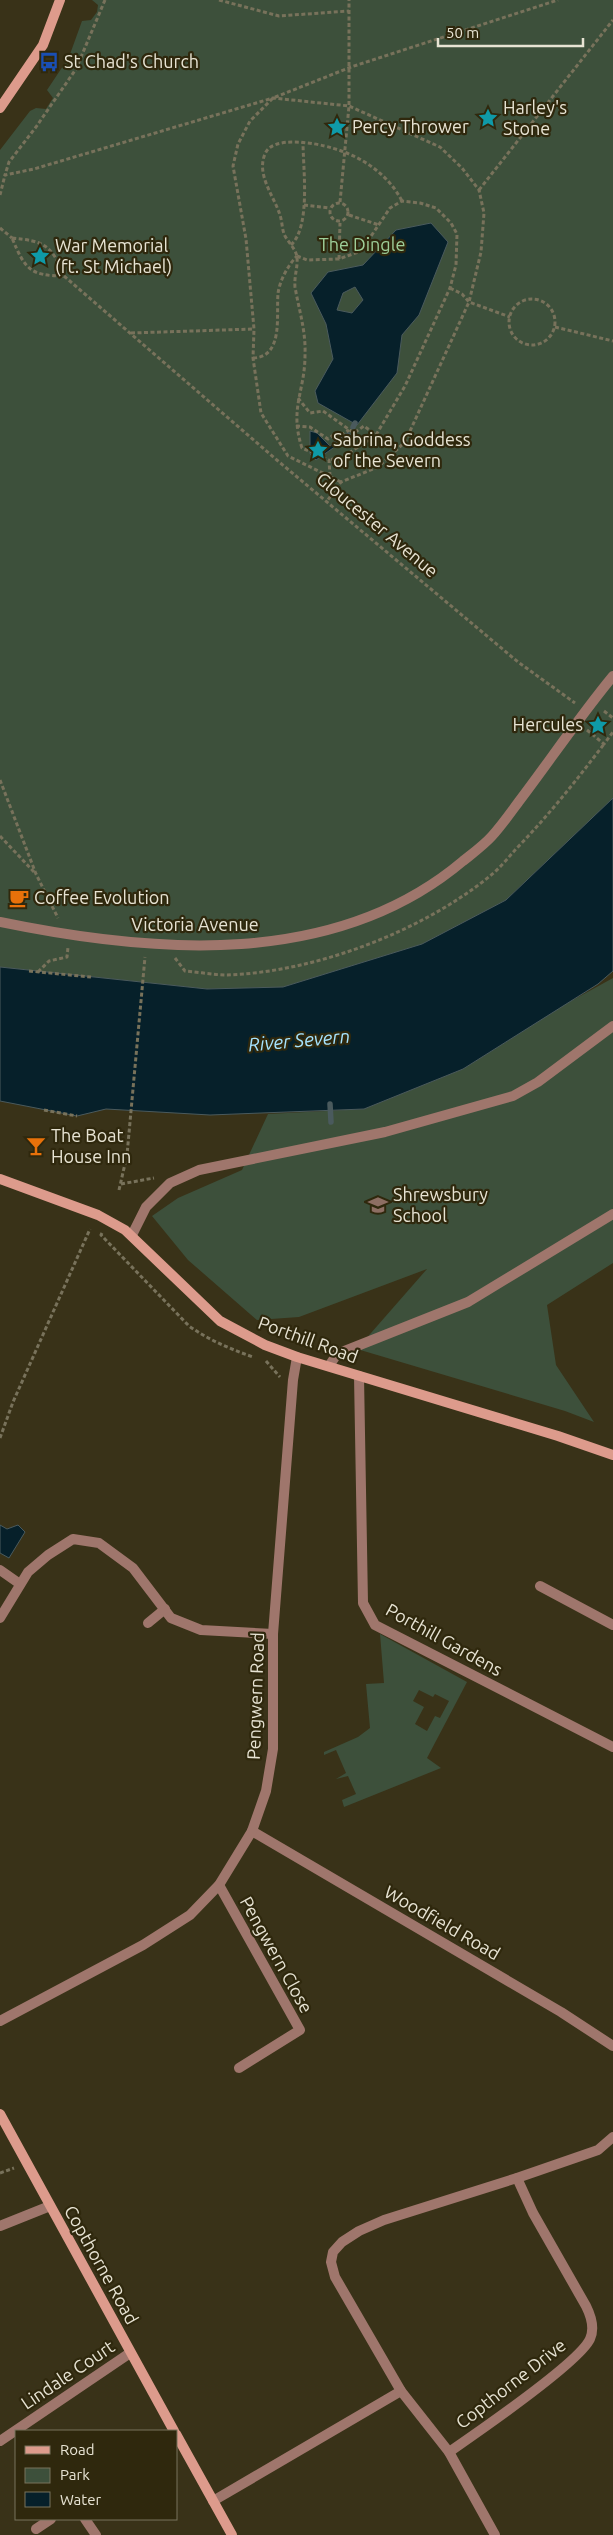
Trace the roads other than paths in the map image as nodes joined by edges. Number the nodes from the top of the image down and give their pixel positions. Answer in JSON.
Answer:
{"nodes":[{"id":1,"x":60,"y":0,"type":"edge"},
{"id":2,"x":0,"y":108,"type":"edge"},
{"id":3,"x":613,"y":676,"type":"edge"},
{"id":4,"x":0,"y":922,"type":"edge"},
{"id":5,"x":613,"y":1026,"type":"edge"},
{"id":6,"x":0,"y":1179,"type":"edge"},
{"id":7,"x":613,"y":1214,"type":"edge"},
{"id":8,"x":132,"y":1234,"type":"junction"},
{"id":9,"x":297,"y":1357,"type":"junction"},
{"id":10,"x":329,"y":1366,"type":"junction"},
{"id":11,"x":359,"y":1376,"type":"junction"},
{"id":12,"x":613,"y":1455,"type":"edge"},
{"id":13,"x":0,"y":1570,"type":"edge"},
{"id":14,"x":20,"y":1584,"type":"junction"},
{"id":15,"x":540,"y":1586,"type":"dead end"},
{"id":16,"x":165,"y":1609,"type":"junction"},
{"id":17,"x":0,"y":1618,"type":"edge"},
{"id":18,"x":148,"y":1623,"type":"dead end"},
{"id":19,"x":613,"y":1625,"type":"edge"},
{"id":20,"x":273,"y":1634,"type":"junction"},
{"id":21,"x":613,"y":1747,"type":"edge"},
{"id":22,"x":252,"y":1831,"type":"junction"},
{"id":23,"x":219,"y":1885,"type":"junction"},
{"id":24,"x":0,"y":2021,"type":"edge"},
{"id":25,"x":613,"y":2046,"type":"edge"},
{"id":26,"x":240,"y":2068,"type":"dead end"},
{"id":27,"x":0,"y":2114,"type":"edge"},
{"id":28,"x":613,"y":2137,"type":"edge"},
{"id":29,"x":517,"y":2178,"type":"junction"},
{"id":30,"x":50,"y":2206,"type":"junction"},
{"id":31,"x":0,"y":2226,"type":"edge"},
{"id":32,"x":130,"y":2353,"type":"junction"},
{"id":33,"x":402,"y":2391,"type":"junction"},
{"id":34,"x":16,"y":2430,"type":"edge"},
{"id":35,"x":174,"y":2430,"type":"edge"},
{"id":36,"x":15,"y":2431,"type":"edge"},
{"id":37,"x":178,"y":2438,"type":"edge"},
{"id":38,"x":0,"y":2441,"type":"edge"},
{"id":39,"x":449,"y":2452,"type":"junction"},
{"id":40,"x":213,"y":2501,"type":"junction"},
{"id":41,"x":49,"y":2520,"type":"edge"},
{"id":42,"x":87,"y":2520,"type":"edge"},
{"id":43,"x":36,"y":2528,"type":"dead end"},
{"id":44,"x":96,"y":2535,"type":"edge"},
{"id":45,"x":232,"y":2535,"type":"edge"},
{"id":46,"x":495,"y":2535,"type":"edge"}],
"edges":[{"from":1,"to":2,"type":"street"},
{"from":3,"to":4,"type":"street","name":"Victoria Avenue"},
{"from":5,"to":8,"type":"street"},
{"from":6,"to":8,"type":"street","name":"Porthill Road"},
{"from":7,"to":10,"type":"street"},
{"from":8,"to":9,"type":"street","name":"Porthill Road"},
{"from":9,"to":10,"type":"street","name":"Porthill Road"},
{"from":9,"to":20,"type":"street","name":"Pengwern Road"},
{"from":10,"to":11,"type":"street","name":"Porthill Road"},
{"from":11,"to":12,"type":"street","name":"Porthill Road"},
{"from":11,"to":21,"type":"street","name":"Porthill Gardens"},
{"from":13,"to":14,"type":"street"},
{"from":14,"to":16,"type":"street"},
{"from":14,"to":17,"type":"street"},
{"from":15,"to":19,"type":"street"},
{"from":16,"to":18,"type":"street"},
{"from":16,"to":20,"type":"street"},
{"from":20,"to":22,"type":"street","name":"Pengwern Road"},
{"from":22,"to":23,"type":"street","name":"Pengwern Road"},
{"from":22,"to":25,"type":"street","name":"Woodfield Road"},
{"from":23,"to":24,"type":"street","name":"Pengwern Road"},
{"from":23,"to":26,"type":"street","name":"Pengwern Close"},
{"from":27,"to":30,"type":"street","name":"Copthorne Road"},
{"from":28,"to":29,"type":"street","name":"Copthorne Drive"},
{"from":29,"to":33,"type":"street","name":"Copthorne Drive"},
{"from":29,"to":39,"type":"street","name":"Copthorne Drive"},
{"from":30,"to":31,"type":"street"},
{"from":30,"to":32,"type":"street","name":"Copthorne Road"},
{"from":32,"to":34,"type":"street","name":"Lindale Court"},
{"from":32,"to":35,"type":"street","name":"Copthorne Road"},
{"from":33,"to":39,"type":"street","name":"Copthorne Drive"},
{"from":33,"to":40,"type":"street"},
{"from":36,"to":38,"type":"street","name":"Lindale Court"},
{"from":37,"to":40,"type":"street","name":"Copthorne Road"},
{"from":39,"to":46,"type":"street","name":"Copthorne Drive"},
{"from":40,"to":45,"type":"street","name":"Copthorne Road"},
{"from":41,"to":43,"type":"street"},
{"from":42,"to":44,"type":"street"}]}
